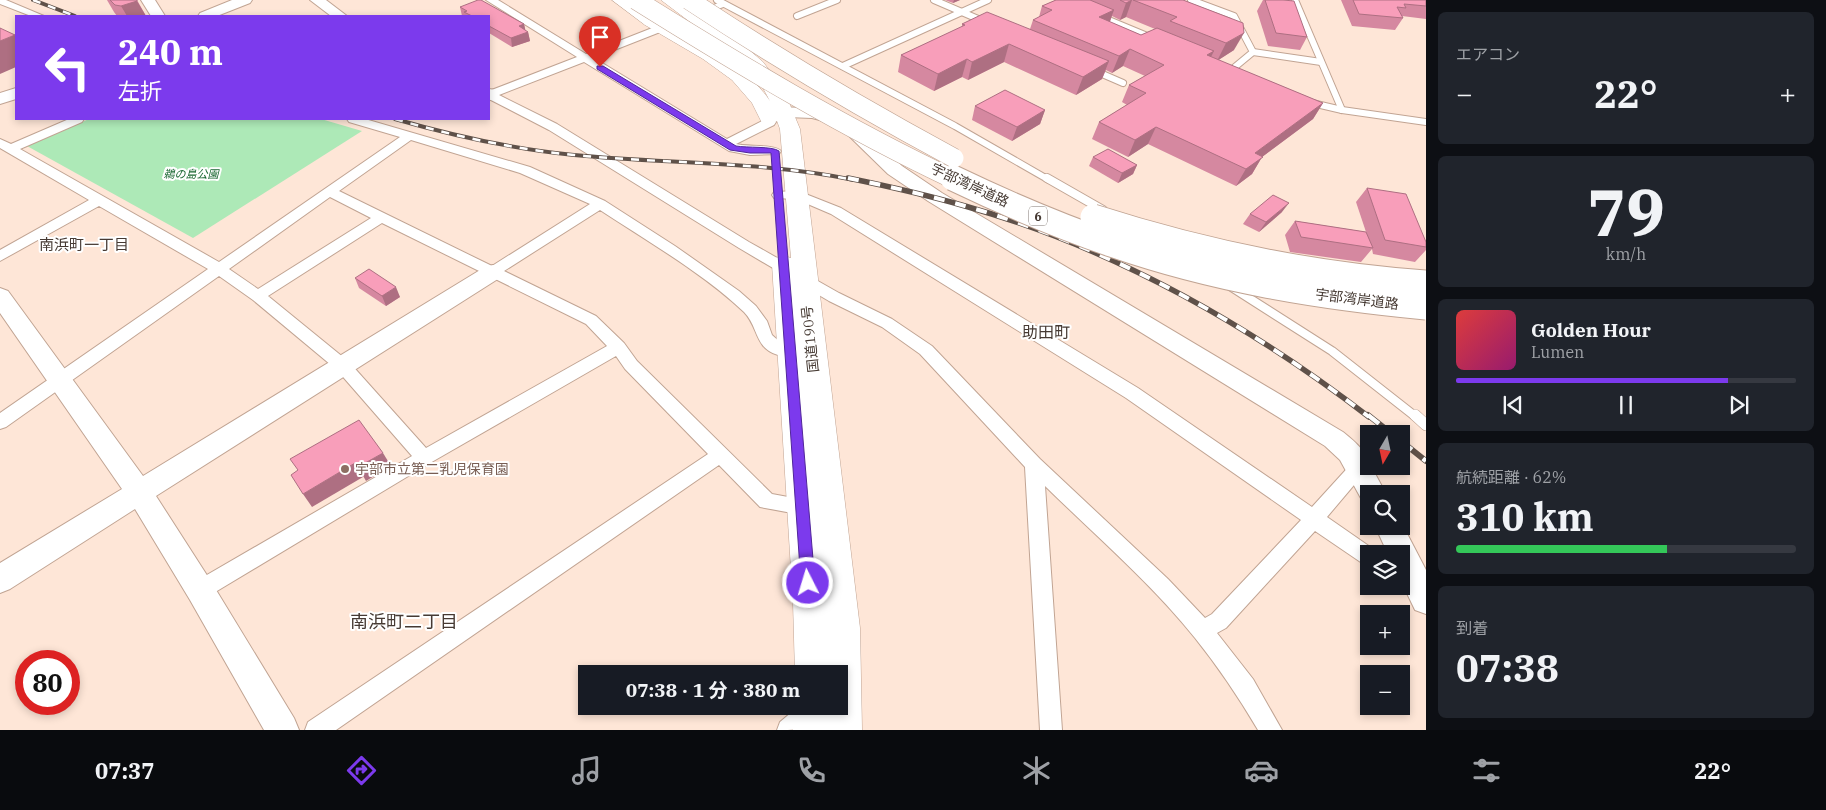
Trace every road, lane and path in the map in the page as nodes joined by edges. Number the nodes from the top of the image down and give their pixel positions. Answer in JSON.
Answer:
{"nodes":[{"id":1,"x":148,"y":0,"type":"edge"},
{"id":2,"x":245,"y":0,"type":"edge"},
{"id":3,"x":317,"y":0,"type":"edge"},
{"id":4,"x":491,"y":0,"type":"edge"},
{"id":5,"x":620,"y":0,"type":"edge"},
{"id":6,"x":636,"y":0,"type":"edge"},
{"id":7,"x":669,"y":0,"type":"edge"},
{"id":8,"x":837,"y":0,"type":"edge"},
{"id":9,"x":934,"y":0,"type":"edge"},
{"id":10,"x":988,"y":0,"type":"edge"},
{"id":11,"x":1191,"y":0,"type":"edge"},
{"id":12,"x":1295,"y":0,"type":"edge"},
{"id":13,"x":3,"y":4,"type":"edge"},
{"id":14,"x":722,"y":6,"type":"edge"},
{"id":15,"x":962,"y":12,"type":"junction"},
{"id":16,"x":36,"y":15,"type":"edge"},
{"id":17,"x":157,"y":15,"type":"edge"},
{"id":18,"x":208,"y":15,"type":"edge"},
{"id":19,"x":339,"y":15,"type":"edge"},
{"id":20,"x":1095,"y":15,"type":"edge"},
{"id":21,"x":796,"y":16,"type":"dead end"},
{"id":22,"x":681,"y":19,"type":"edge"},
{"id":23,"x":988,"y":24,"type":"edge"},
{"id":24,"x":1158,"y":41,"type":"edge"},
{"id":25,"x":1252,"y":52,"type":"junction"},
{"id":26,"x":584,"y":58,"type":"junction"},
{"id":27,"x":1321,"y":62,"type":"junction"},
{"id":28,"x":843,"y":66,"type":"junction"},
{"id":29,"x":1087,"y":67,"type":"edge"},
{"id":30,"x":1221,"y":67,"type":"edge"},
{"id":31,"x":1230,"y":71,"type":"junction"},
{"id":32,"x":1238,"y":75,"type":"edge"},
{"id":33,"x":1123,"y":83,"type":"dead end"},
{"id":34,"x":15,"y":93,"type":"edge"},
{"id":35,"x":490,"y":94,"type":"edge"},
{"id":36,"x":490,"y":95,"type":"edge"},
{"id":37,"x":0,"y":99,"type":"edge"},
{"id":38,"x":1307,"y":101,"type":"edge"},
{"id":39,"x":1342,"y":110,"type":"junction"},
{"id":40,"x":774,"y":115,"type":"junction"},
{"id":41,"x":75,"y":120,"type":"edge"},
{"id":42,"x":357,"y":120,"type":"edge"},
{"id":43,"x":1426,"y":122,"type":"edge"},
{"id":44,"x":410,"y":135,"type":"junction"},
{"id":45,"x":727,"y":144,"type":"junction"},
{"id":46,"x":5,"y":146,"type":"edge"},
{"id":47,"x":775,"y":151,"type":"junction"},
{"id":48,"x":330,"y":192,"type":"junction"},
{"id":49,"x":788,"y":195,"type":"junction"},
{"id":50,"x":99,"y":200,"type":"junction"},
{"id":51,"x":600,"y":204,"type":"junction"},
{"id":52,"x":380,"y":218,"type":"junction"},
{"id":53,"x":1165,"y":246,"type":"dead end"},
{"id":54,"x":0,"y":256,"type":"edge"},
{"id":55,"x":1181,"y":256,"type":"dead end"},
{"id":56,"x":220,"y":269,"type":"junction"},
{"id":57,"x":494,"y":272,"type":"junction"},
{"id":58,"x":794,"y":274,"type":"junction"},
{"id":59,"x":1426,"y":283,"type":"edge"},
{"id":60,"x":0,"y":296,"type":"edge"},
{"id":61,"x":258,"y":296,"type":"junction"},
{"id":62,"x":1426,"y":307,"type":"edge"},
{"id":63,"x":618,"y":348,"type":"junction"},
{"id":64,"x":791,"y":352,"type":"junction"},
{"id":65,"x":343,"y":366,"type":"junction"},
{"id":66,"x":59,"y":381,"type":"junction"},
{"id":67,"x":0,"y":422,"type":"edge"},
{"id":68,"x":1426,"y":426,"type":"edge"},
{"id":69,"x":720,"y":455,"type":"junction"},
{"id":70,"x":424,"y":458,"type":"junction"},
{"id":71,"x":1034,"y":464,"type":"junction"},
{"id":72,"x":1359,"y":467,"type":"junction"},
{"id":73,"x":1368,"y":485,"type":"edge"},
{"id":74,"x":139,"y":492,"type":"junction"},
{"id":75,"x":802,"y":508,"type":"junction"},
{"id":76,"x":830,"y":509,"type":"junction"},
{"id":77,"x":1314,"y":519,"type":"junction"},
{"id":78,"x":1394,"y":535,"type":"edge"},
{"id":79,"x":1360,"y":551,"type":"edge"},
{"id":80,"x":0,"y":579,"type":"edge"},
{"id":81,"x":1417,"y":580,"type":"edge"},
{"id":82,"x":200,"y":590,"type":"junction"},
{"id":83,"x":1202,"y":630,"type":"junction"},
{"id":84,"x":809,"y":665,"type":"edge"},
{"id":85,"x":282,"y":730,"type":"edge"},
{"id":86,"x":316,"y":730,"type":"edge"},
{"id":87,"x":844,"y":730,"type":"edge"},
{"id":88,"x":1051,"y":730,"type":"edge"},
{"id":89,"x":1271,"y":730,"type":"edge"}],
"edges":[{"from":1,"to":17,"type":"street"},
{"from":2,"to":18,"type":"street"},
{"from":3,"to":19,"type":"street"},
{"from":4,"to":26,"type":"street"},
{"from":5,"to":22,"type":"highway","name":"国道190号"},
{"from":6,"to":22,"type":"highway","number":"6","bridge":true},
{"from":7,"to":22,"type":"highway","name":"国道190号"},
{"from":8,"to":21,"type":"lane"},
{"from":9,"to":15,"type":"lane"},
{"from":10,"to":15,"type":"lane"},
{"from":11,"to":25,"type":"lane"},
{"from":12,"to":27,"type":"lane"},
{"from":13,"to":16,"type":"street"},
{"from":14,"to":22,"type":"highway","number":"6","bridge":true},
{"from":14,"to":28,"type":"lane"},
{"from":14,"to":59,"type":"highway","name":"宇部湾岸道路","number":"6","bridge":true},
{"from":15,"to":23,"type":"lane"},
{"from":15,"to":28,"type":"lane"},
{"from":20,"to":24,"type":"lane"},
{"from":22,"to":26,"type":"street"},
{"from":22,"to":40,"type":"highway","name":"国道190号"},
{"from":22,"to":62,"type":"highway","name":"宇部湾岸道路","number":"6","bridge":true},
{"from":25,"to":27,"type":"lane"},
{"from":25,"to":31,"type":"lane"},
{"from":26,"to":35,"type":"street"},
{"from":26,"to":45,"type":"street"},
{"from":27,"to":39,"type":"lane"},
{"from":28,"to":53,"type":"lane"},
{"from":29,"to":33,"type":"lane"},
{"from":30,"to":31,"type":"lane"},
{"from":31,"to":32,"type":"lane"},
{"from":34,"to":37,"type":"street"},
{"from":36,"to":58,"type":"street"},
{"from":38,"to":39,"type":"lane"},
{"from":39,"to":43,"type":"lane"},
{"from":40,"to":45,"type":"street"},
{"from":40,"to":47,"type":"highway","name":"国道190号"},
{"from":40,"to":49,"type":"highway","name":"国道190号"},
{"from":40,"to":72,"type":"street"},
{"from":41,"to":46,"type":"street"},
{"from":42,"to":44,"type":"street"},
{"from":44,"to":48,"type":"street"},
{"from":44,"to":51,"type":"street"},
{"from":45,"to":47,"type":"street"},
{"from":46,"to":50,"type":"street"},
{"from":47,"to":49,"type":"highway","name":"国道190号"},
{"from":48,"to":52,"type":"street"},
{"from":48,"to":56,"type":"street"},
{"from":49,"to":58,"type":"highway","name":"国道190号"},
{"from":49,"to":77,"type":"street"},
{"from":50,"to":54,"type":"street"},
{"from":50,"to":56,"type":"street"},
{"from":51,"to":57,"type":"street"},
{"from":51,"to":64,"type":"street"},
{"from":52,"to":57,"type":"street"},
{"from":52,"to":61,"type":"street"},
{"from":55,"to":68,"type":"lane"},
{"from":56,"to":61,"type":"street"},
{"from":56,"to":66,"type":"street"},
{"from":57,"to":63,"type":"street"},
{"from":57,"to":65,"type":"street"},
{"from":58,"to":64,"type":"highway","name":"国道190号"},
{"from":58,"to":71,"type":"street"},
{"from":58,"to":76,"type":"highway","name":"国道190号"},
{"from":60,"to":66,"type":"street"},
{"from":61,"to":65,"type":"street"},
{"from":63,"to":69,"type":"street"},
{"from":63,"to":70,"type":"street"},
{"from":64,"to":75,"type":"highway","name":"国道190号"},
{"from":65,"to":70,"type":"street"},
{"from":65,"to":74,"type":"street"},
{"from":66,"to":67,"type":"street"},
{"from":66,"to":74,"type":"street"},
{"from":69,"to":75,"type":"street"},
{"from":69,"to":86,"type":"street"},
{"from":70,"to":82,"type":"street"},
{"from":71,"to":83,"type":"street"},
{"from":71,"to":88,"type":"street"},
{"from":72,"to":73,"type":"street"},
{"from":72,"to":77,"type":"street"},
{"from":74,"to":80,"type":"street"},
{"from":74,"to":82,"type":"street"},
{"from":75,"to":76,"type":"street"},
{"from":75,"to":84,"type":"highway","name":"国道190号"},
{"from":76,"to":87,"type":"highway","name":"国道190号"},
{"from":77,"to":79,"type":"street"},
{"from":77,"to":83,"type":"street"},
{"from":78,"to":81,"type":"street"},
{"from":82,"to":85,"type":"street"},
{"from":83,"to":89,"type":"street"}]}
